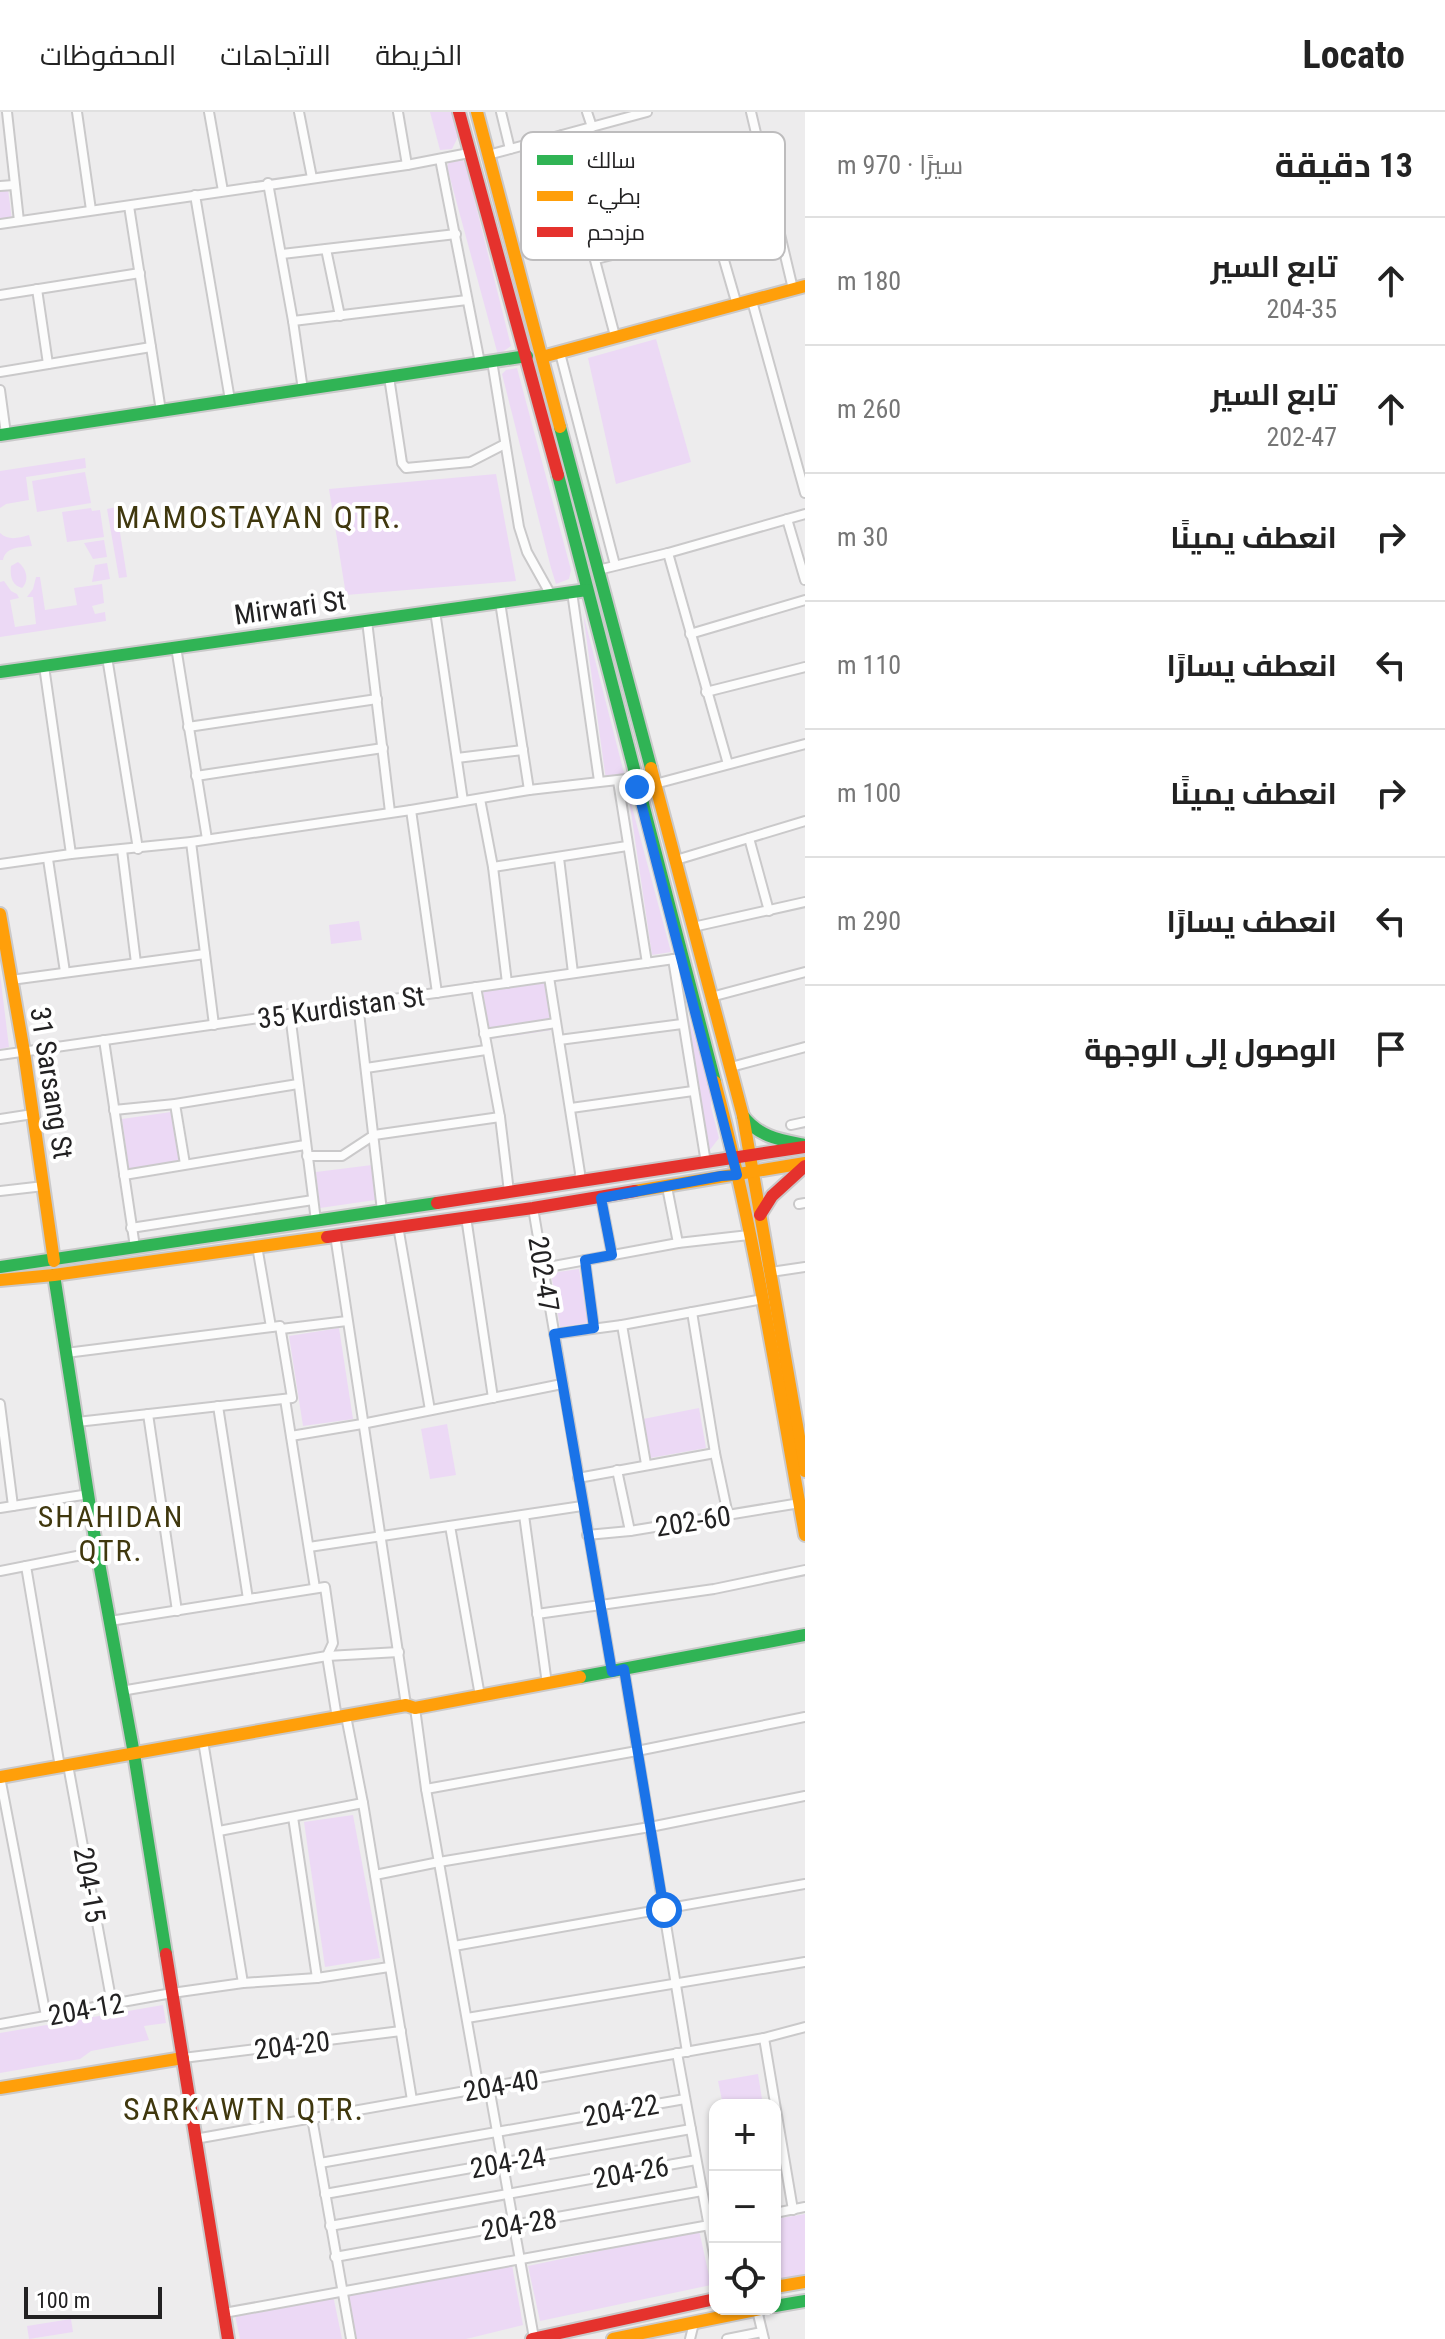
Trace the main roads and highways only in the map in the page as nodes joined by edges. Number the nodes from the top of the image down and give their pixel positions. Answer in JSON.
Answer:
{"nodes":[{"id":1,"x":459,"y":112,"type":"edge"},
{"id":2,"x":477,"y":112,"type":"edge"},
{"id":3,"x":799,"y":288,"type":"edge"},
{"id":4,"x":527,"y":356,"type":"junction"},
{"id":5,"x":542,"y":357,"type":"junction"},
{"id":6,"x":3,"y":434,"type":"edge"},
{"id":7,"x":565,"y":450,"type":"junction"},
{"id":8,"x":551,"y":454,"type":"junction"},
{"id":9,"x":575,"y":483,"type":"junction"},
{"id":10,"x":560,"y":487,"type":"junction"},
{"id":11,"x":587,"y":590,"type":"junction"},
{"id":12,"x":0,"y":672,"type":"edge"},
{"id":13,"x":0,"y":914,"type":"edge"},
{"id":14,"x":2,"y":950,"type":"edge"},
{"id":15,"x":743,"y":1116,"type":"junction"},
{"id":16,"x":805,"y":1146,"type":"edge"},
{"id":17,"x":749,"y":1156,"type":"junction"},
{"id":18,"x":733,"y":1160,"type":"junction"},
{"id":19,"x":805,"y":1165,"type":"edge"},
{"id":20,"x":752,"y":1173,"type":"junction"},
{"id":21,"x":737,"y":1175,"type":"junction"},
{"id":22,"x":760,"y":1215,"type":"junction"},
{"id":23,"x":274,"y":1227,"type":"junction"},
{"id":24,"x":278,"y":1243,"type":"junction"},
{"id":25,"x":54,"y":1261,"type":"junction"},
{"id":26,"x":0,"y":1267,"type":"edge"},
{"id":27,"x":54,"y":1275,"type":"junction"},
{"id":28,"x":0,"y":1280,"type":"edge"},
{"id":29,"x":801,"y":1422,"type":"edge"},
{"id":30,"x":796,"y":1456,"type":"junction"},
{"id":31,"x":805,"y":1471,"type":"edge"},
{"id":32,"x":805,"y":1535,"type":"edge"},
{"id":33,"x":805,"y":1635,"type":"edge"},
{"id":34,"x":134,"y":1754,"type":"junction"},
{"id":35,"x":0,"y":1777,"type":"edge"},
{"id":36,"x":183,"y":2058,"type":"junction"},
{"id":37,"x":0,"y":2088,"type":"edge"},
{"id":38,"x":805,"y":2282,"type":"edge"},
{"id":39,"x":781,"y":2286,"type":"edge"},
{"id":40,"x":709,"y":2300,"type":"edge"},
{"id":41,"x":805,"y":2301,"type":"edge"},
{"id":42,"x":781,"y":2305,"type":"edge"},
{"id":43,"x":728,"y":2315,"type":"edge"},
{"id":44,"x":228,"y":2339,"type":"edge"},
{"id":45,"x":533,"y":2339,"type":"edge"},
{"id":46,"x":613,"y":2339,"type":"edge"}],
"edges":[{"from":1,"to":4,"type":"main road"},
{"from":2,"to":5,"type":"main road"},
{"from":3,"to":5,"type":"main road"},
{"from":4,"to":6,"type":"main road"},
{"from":4,"to":8,"type":"main road"},
{"from":5,"to":7,"type":"main road"},
{"from":7,"to":8,"type":"main road"},
{"from":7,"to":9,"type":"main road"},
{"from":8,"to":10,"type":"main road"},
{"from":9,"to":10,"type":"main road"},
{"from":9,"to":15,"type":"main road"},
{"from":10,"to":11,"type":"main road"},
{"from":11,"to":12,"type":"main road","name":"Mirwari St"},
{"from":11,"to":18,"type":"main road"},
{"from":13,"to":14,"type":"main road","name":"31 Sarsang St"},
{"from":14,"to":25,"type":"main road","name":"31 Sarsang St"},
{"from":15,"to":16,"type":"main road"},
{"from":15,"to":17,"type":"main road"},
{"from":16,"to":17,"type":"main road"},
{"from":17,"to":18,"type":"main road"},
{"from":17,"to":20,"type":"main road"},
{"from":18,"to":21,"type":"main road"},
{"from":18,"to":23,"type":"main road"},
{"from":19,"to":20,"type":"main road"},
{"from":19,"to":22,"type":"main road"},
{"from":20,"to":21,"type":"main road"},
{"from":20,"to":22,"type":"main road"},
{"from":21,"to":24,"type":"main road"},
{"from":21,"to":30,"type":"main road"},
{"from":22,"to":29,"type":"main road"},
{"from":23,"to":24,"type":"main road"},
{"from":23,"to":25,"type":"main road"},
{"from":24,"to":27,"type":"main road"},
{"from":25,"to":26,"type":"main road"},
{"from":27,"to":28,"type":"main road"},
{"from":27,"to":34,"type":"main road"},
{"from":29,"to":30,"type":"main road"},
{"from":30,"to":31,"type":"main road"},
{"from":30,"to":32,"type":"main road"},
{"from":33,"to":34,"type":"main road"},
{"from":34,"to":35,"type":"main road"},
{"from":34,"to":36,"type":"main road"},
{"from":36,"to":37,"type":"main road"},
{"from":36,"to":44,"type":"main road"},
{"from":38,"to":39,"type":"main road"},
{"from":40,"to":45,"type":"main road"},
{"from":41,"to":42,"type":"main road"},
{"from":43,"to":46,"type":"main road"}]}
